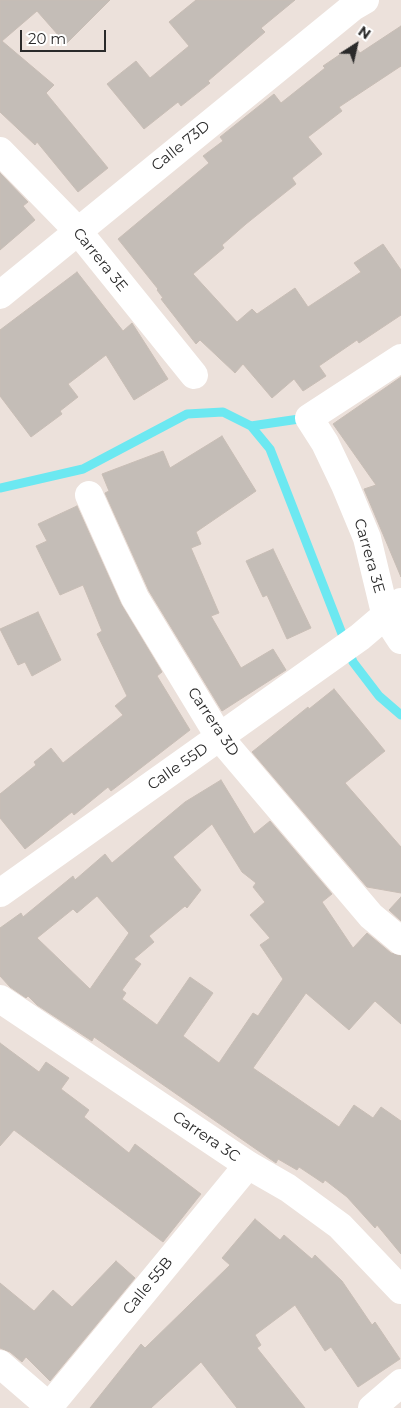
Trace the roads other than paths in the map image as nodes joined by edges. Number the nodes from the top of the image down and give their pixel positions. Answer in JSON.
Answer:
{"nodes":[{"id":1,"x":365,"y":0,"type":"edge"},
{"id":2,"x":0,"y":151,"type":"edge"},
{"id":3,"x":76,"y":230,"type":"junction"},
{"id":4,"x":0,"y":295,"type":"edge"},
{"id":5,"x":401,"y":358,"type":"edge"},
{"id":6,"x":194,"y":375,"type":"dead end"},
{"id":7,"x":89,"y":495,"type":"dead end"},
{"id":8,"x":393,"y":609,"type":"edge"},
{"id":9,"x":401,"y":640,"type":"edge"},
{"id":10,"x":220,"y":738,"type":"junction"},
{"id":11,"x":0,"y":893,"type":"edge"},
{"id":12,"x":401,"y":941,"type":"edge"},
{"id":13,"x":0,"y":998,"type":"edge"},
{"id":14,"x":248,"y":1165,"type":"junction"},
{"id":15,"x":401,"y":1290,"type":"edge"},
{"id":16,"x":0,"y":1364,"type":"edge"},
{"id":17,"x":401,"y":1383,"type":"edge"},
{"id":18,"x":50,"y":1408,"type":"edge"},
{"id":19,"x":372,"y":1408,"type":"edge"}],
"edges":[{"from":1,"to":3,"type":"street","name":"Calle 73D"},
{"from":2,"to":3,"type":"street","name":"Carrera 3E"},
{"from":3,"to":4,"type":"street","name":"Calle 73D"},
{"from":3,"to":6,"type":"street","name":"Carrera 3E"},
{"from":5,"to":8,"type":"street","name":"Carrera 3E"},
{"from":7,"to":10,"type":"street","name":"Carrera 3D"},
{"from":8,"to":9,"type":"street","name":"Carrera 3E"},
{"from":8,"to":10,"type":"street","name":"Calle 55D"},
{"from":10,"to":11,"type":"street","name":"Calle 55D"},
{"from":10,"to":12,"type":"street","name":"Carrera 3D"},
{"from":13,"to":14,"type":"street","name":"Carrera 3C"},
{"from":14,"to":15,"type":"street","name":"Carrera 3C"},
{"from":14,"to":18,"type":"street","name":"Calle 55B"},
{"from":16,"to":18,"type":"street"},
{"from":17,"to":19,"type":"street"}]}
